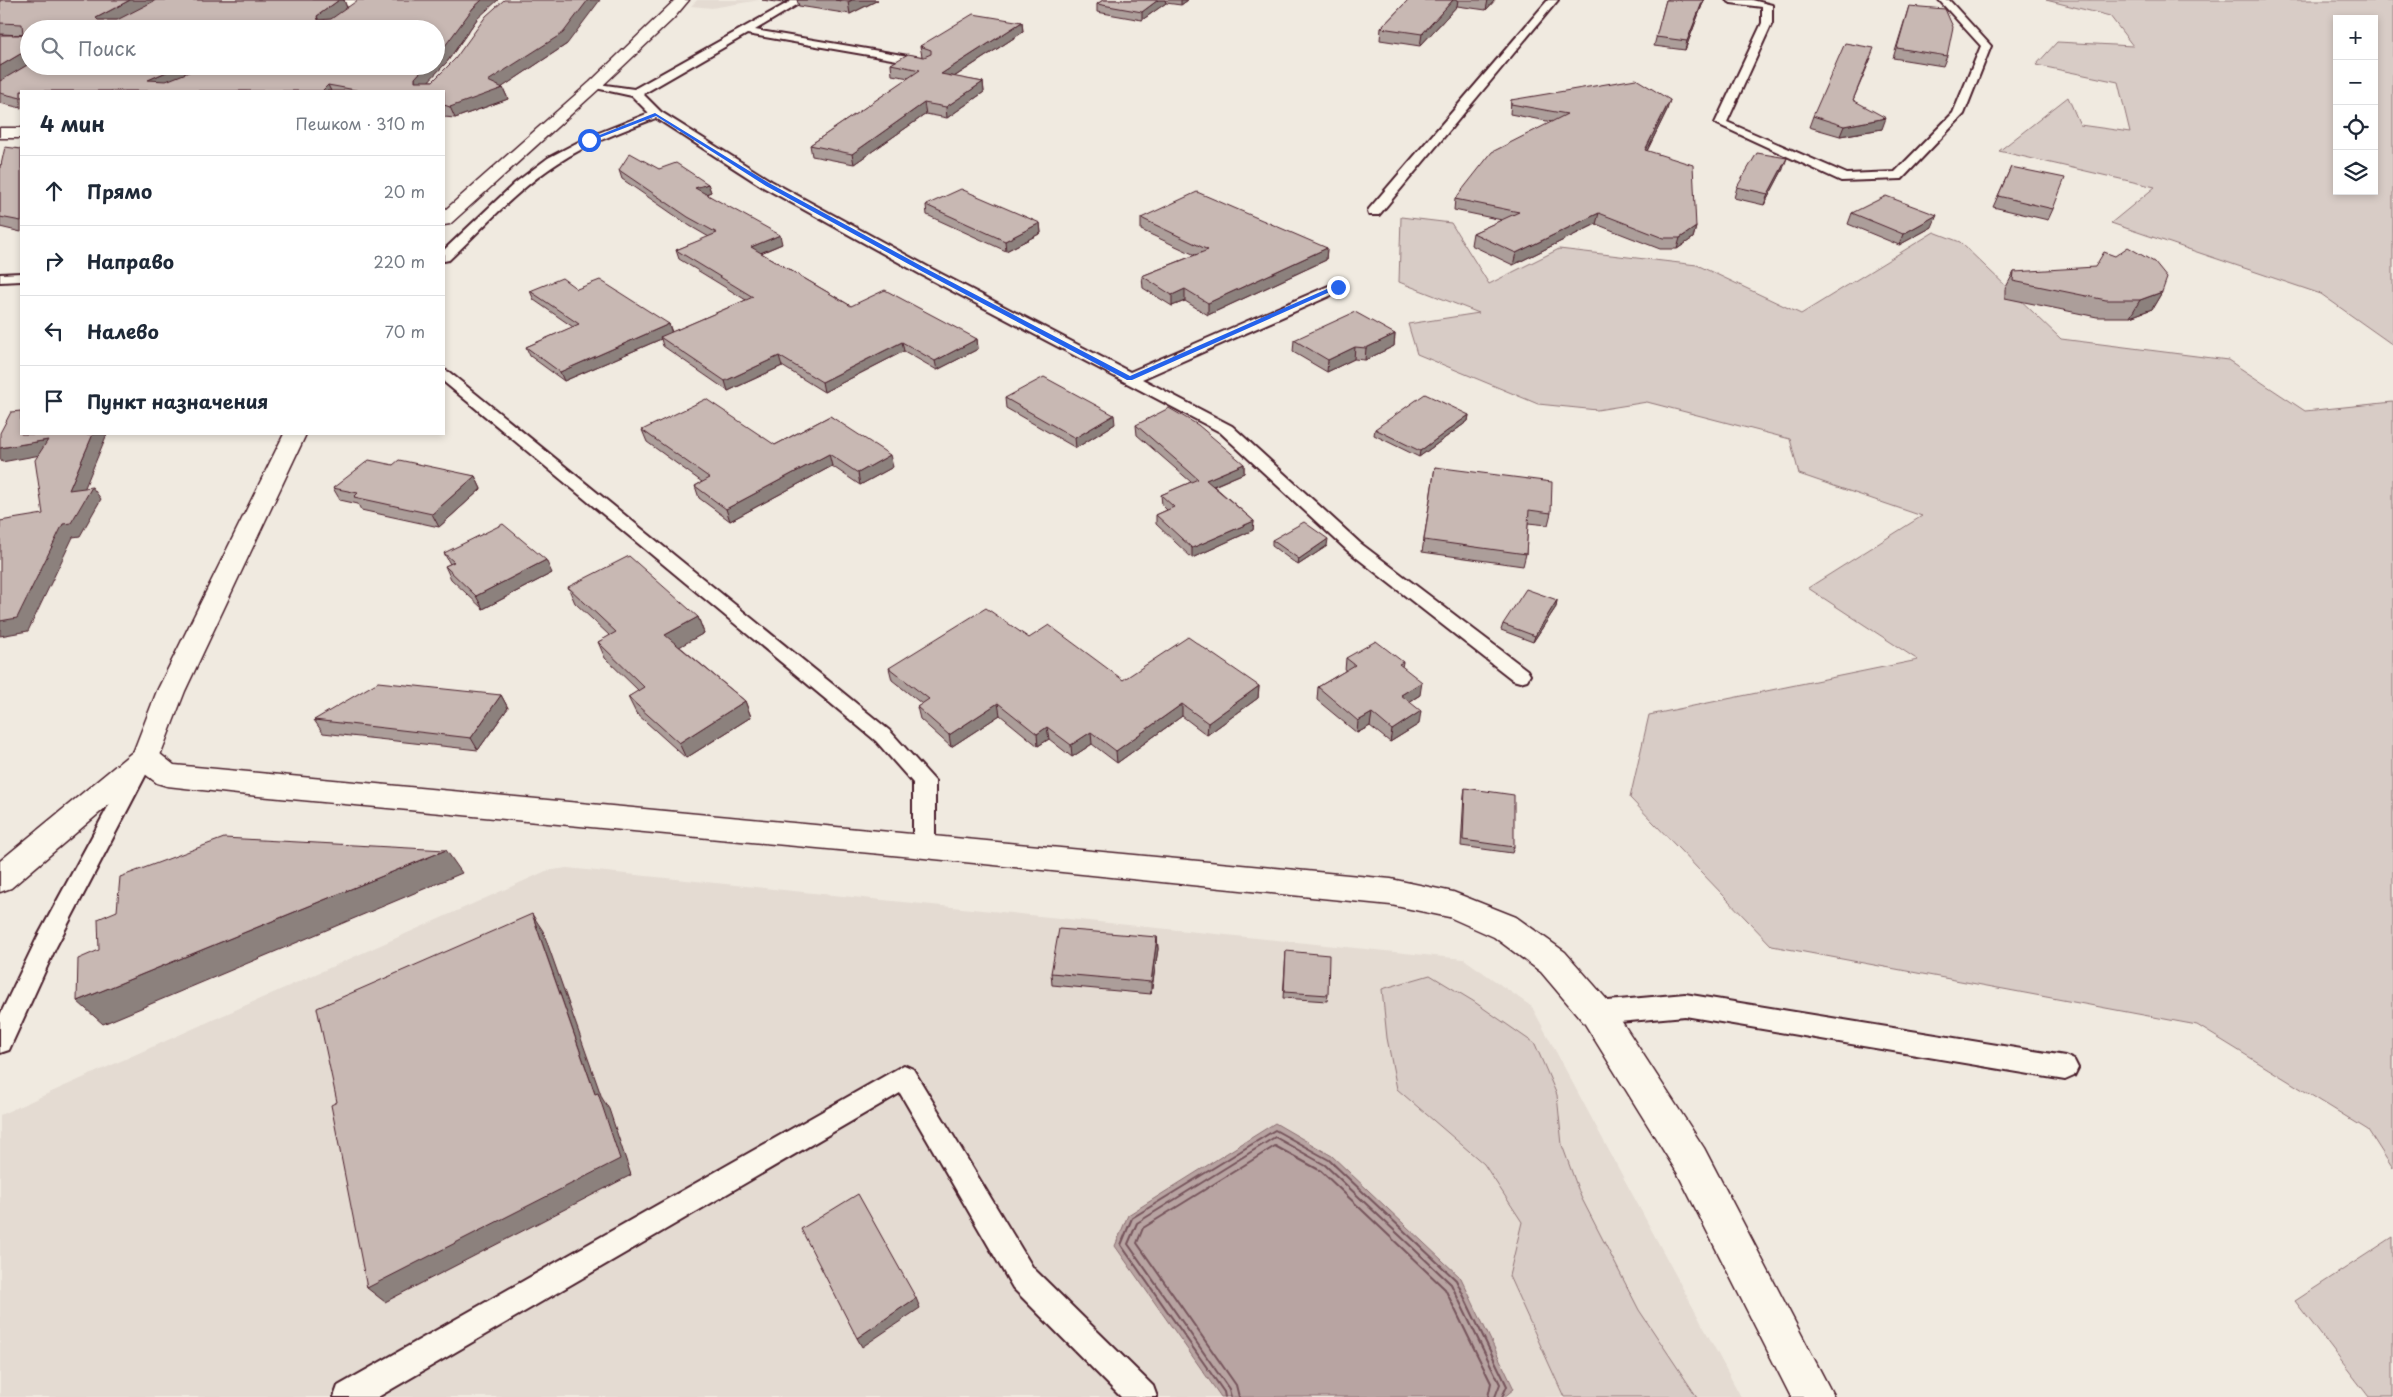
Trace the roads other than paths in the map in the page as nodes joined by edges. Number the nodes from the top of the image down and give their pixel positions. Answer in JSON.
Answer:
{"nodes":[{"id":1,"x":320,"y":0,"type":"edge"},
{"id":2,"x":378,"y":0,"type":"edge"},
{"id":3,"x":682,"y":0,"type":"edge"},
{"id":4,"x":800,"y":0,"type":"edge"},
{"id":5,"x":1552,"y":0,"type":"edge"},
{"id":6,"x":1731,"y":0,"type":"edge"},
{"id":7,"x":1944,"y":0,"type":"edge"},
{"id":8,"x":363,"y":3,"type":"junction"},
{"id":9,"x":349,"y":15,"type":"edge"},
{"id":10,"x":745,"y":31,"type":"junction"},
{"id":11,"x":926,"y":62,"type":"edge"},
{"id":12,"x":594,"y":85,"type":"junction"},
{"id":13,"x":636,"y":93,"type":"junction"},
{"id":14,"x":656,"y":114,"type":"junction"},
{"id":15,"x":20,"y":132,"type":"edge"},
{"id":16,"x":0,"y":133,"type":"edge"},
{"id":17,"x":1374,"y":212,"type":"dead end"},
{"id":18,"x":445,"y":219,"type":"edge"},
{"id":19,"x":445,"y":256,"type":"edge"},
{"id":20,"x":20,"y":277,"type":"edge"},
{"id":21,"x":0,"y":278,"type":"edge"},
{"id":22,"x":1338,"y":287,"type":"dead end"},
{"id":23,"x":445,"y":376,"type":"edge"},
{"id":24,"x":1130,"y":378,"type":"junction"},
{"id":25,"x":296,"y":435,"type":"edge"},
{"id":26,"x":1520,"y":675,"type":"dead end"},
{"id":27,"x":145,"y":758,"type":"junction"},
{"id":28,"x":924,"y":846,"type":"junction"},
{"id":29,"x":0,"y":879,"type":"edge"},
{"id":30,"x":1597,"y":1013,"type":"junction"},
{"id":31,"x":0,"y":1042,"type":"edge"},
{"id":32,"x":2065,"y":1068,"type":"dead end"},
{"id":33,"x":349,"y":1397,"type":"edge"},
{"id":34,"x":1142,"y":1397,"type":"edge"},
{"id":35,"x":1813,"y":1397,"type":"edge"}],
"edges":[{"from":1,"to":8,"type":"street"},
{"from":2,"to":8,"type":"street"},
{"from":3,"to":12,"type":"street"},
{"from":4,"to":10,"type":"lane"},
{"from":5,"to":17,"type":"lane"},
{"from":6,"to":7,"type":"lane"},
{"from":8,"to":9,"type":"lane"},
{"from":10,"to":11,"type":"lane"},
{"from":10,"to":13,"type":"lane"},
{"from":12,"to":13,"type":"lane"},
{"from":12,"to":18,"type":"street"},
{"from":13,"to":14,"type":"lane"},
{"from":14,"to":19,"type":"lane"},
{"from":14,"to":24,"type":"lane"},
{"from":15,"to":16,"type":"street"},
{"from":20,"to":21,"type":"lane"},
{"from":22,"to":24,"type":"lane"},
{"from":23,"to":28,"type":"lane"},
{"from":24,"to":26,"type":"lane"},
{"from":25,"to":27,"type":"street"},
{"from":27,"to":28,"type":"street"},
{"from":27,"to":29,"type":"street"},
{"from":27,"to":31,"type":"lane"},
{"from":28,"to":30,"type":"street"},
{"from":30,"to":32,"type":"lane"},
{"from":30,"to":35,"type":"street"},
{"from":33,"to":34,"type":"lane"}]}
